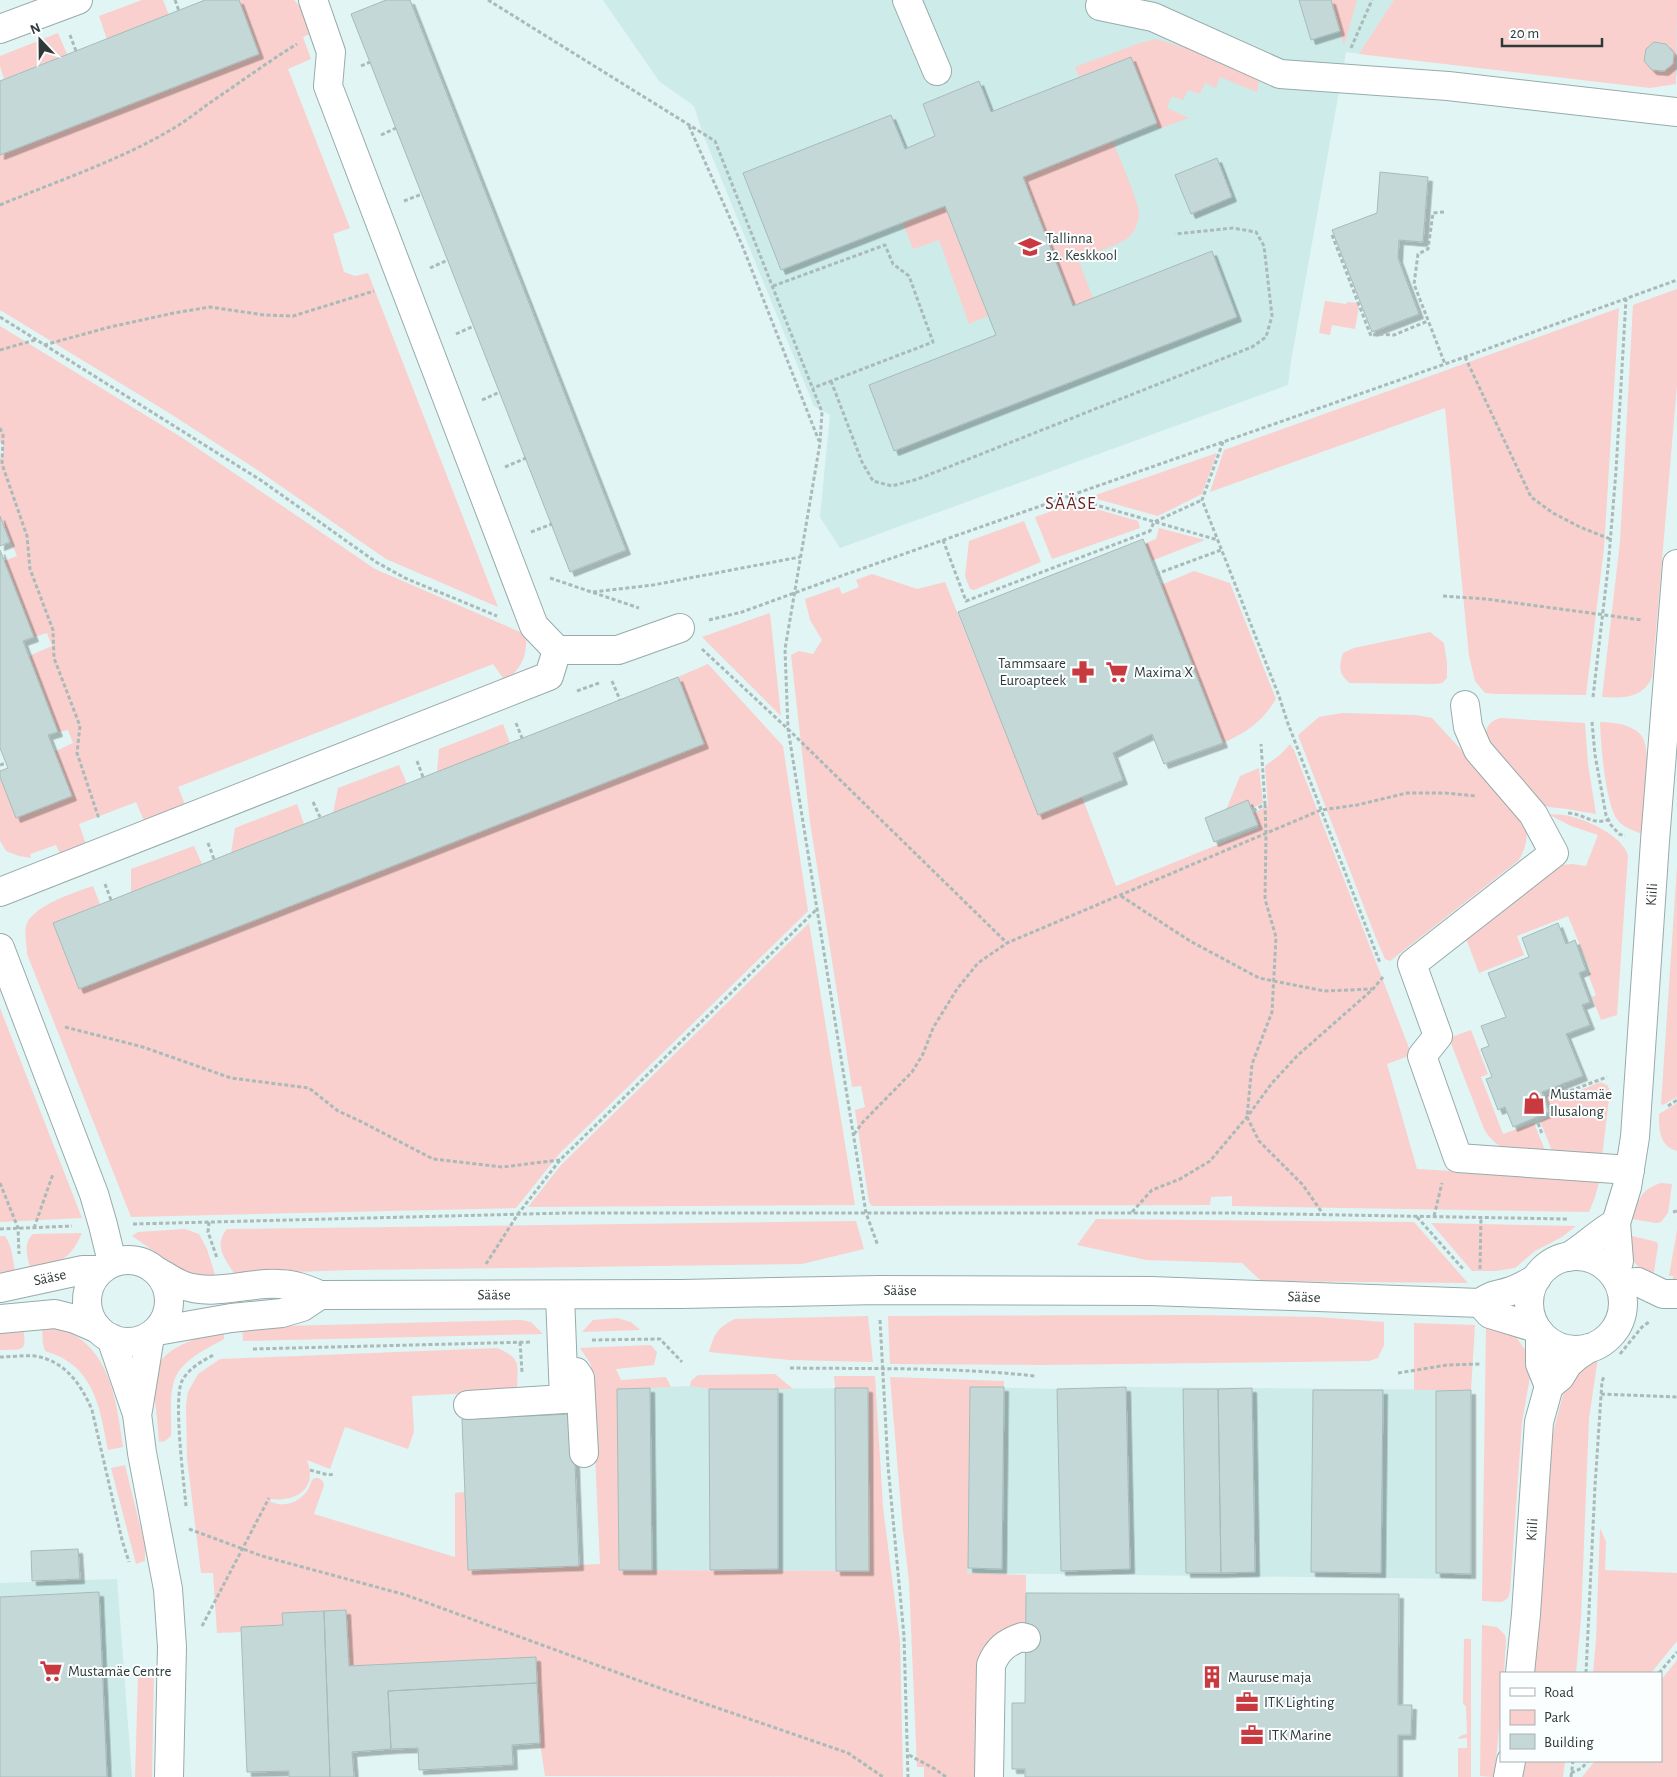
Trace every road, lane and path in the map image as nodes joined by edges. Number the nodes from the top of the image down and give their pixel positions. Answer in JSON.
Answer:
{"nodes":[{"id":1,"x":78,"y":0,"type":"edge"},
{"id":2,"x":175,"y":0,"type":"edge"},
{"id":3,"x":313,"y":0,"type":"edge"},
{"id":4,"x":488,"y":0,"type":"edge"},
{"id":5,"x":907,"y":0,"type":"edge"},
{"id":6,"x":1100,"y":6,"type":"dead end"},
{"id":7,"x":179,"y":11,"type":"dead end"},
{"id":8,"x":67,"y":27,"type":"dead end"},
{"id":9,"x":0,"y":29,"type":"edge"},
{"id":10,"x":324,"y":32,"type":"junction"},
{"id":11,"x":76,"y":51,"type":"dead end"},
{"id":12,"x":937,"y":71,"type":"dead end"},
{"id":13,"x":1677,"y":112,"type":"edge"},
{"id":14,"x":689,"y":125,"type":"junction"},
{"id":15,"x":396,"y":128,"type":"dead end"},
{"id":16,"x":374,"y":137,"type":"dead end"},
{"id":17,"x":422,"y":194,"type":"dead end"},
{"id":18,"x":399,"y":203,"type":"dead end"},
{"id":19,"x":0,"y":205,"type":"edge"},
{"id":20,"x":1444,"y":212,"type":"dead end"},
{"id":21,"x":1175,"y":234,"type":"dead end"},
{"id":22,"x":1332,"y":235,"type":"dead end"},
{"id":23,"x":448,"y":260,"type":"dead end"},
{"id":24,"x":414,"y":276,"type":"junction"},
{"id":25,"x":1677,"y":280,"type":"edge"},
{"id":26,"x":772,"y":286,"type":"junction"},
{"id":27,"x":1626,"y":299,"type":"junction"},
{"id":28,"x":0,"y":317,"type":"edge"},
{"id":29,"x":1428,"y":321,"type":"junction"},
{"id":30,"x":474,"y":326,"type":"dead end"},
{"id":31,"x":451,"y":336,"type":"dead end"},
{"id":32,"x":36,"y":340,"type":"junction"},
{"id":33,"x":43,"y":345,"type":"junction"},
{"id":34,"x":0,"y":350,"type":"edge"},
{"id":35,"x":1465,"y":357,"type":"junction"},
{"id":36,"x":1445,"y":364,"type":"junction"},
{"id":37,"x":831,"y":381,"type":"junction"},
{"id":38,"x":813,"y":388,"type":"junction"},
{"id":39,"x":500,"y":392,"type":"dead end"},
{"id":40,"x":476,"y":402,"type":"dead end"},
{"id":41,"x":0,"y":428,"type":"edge"},
{"id":42,"x":1223,"y":442,"type":"junction"},
{"id":43,"x":820,"y":443,"type":"junction"},
{"id":44,"x":526,"y":458,"type":"dead end"},
{"id":45,"x":502,"y":468,"type":"dead end"},
{"id":46,"x":1067,"y":496,"type":"junction"},
{"id":47,"x":1202,"y":500,"type":"junction"},
{"id":48,"x":1154,"y":522,"type":"junction"},
{"id":49,"x":552,"y":524,"type":"dead end"},
{"id":50,"x":528,"y":533,"type":"dead end"},
{"id":51,"x":1610,"y":538,"type":"junction"},
{"id":52,"x":943,"y":540,"type":"junction"},
{"id":53,"x":1218,"y":540,"type":"junction"},
{"id":54,"x":1222,"y":550,"type":"junction"},
{"id":55,"x":800,"y":557,"type":"junction"},
{"id":56,"x":1677,"y":564,"type":"edge"},
{"id":57,"x":1156,"y":574,"type":"dead end"},
{"id":58,"x":544,"y":576,"type":"dead end"},
{"id":59,"x":592,"y":592,"type":"junction"},
{"id":60,"x":793,"y":594,"type":"junction"},
{"id":61,"x":1443,"y":596,"type":"dead end"},
{"id":62,"x":1603,"y":615,"type":"junction"},
{"id":63,"x":1672,"y":624,"type":"junction"},
{"id":64,"x":534,"y":626,"type":"junction"},
{"id":65,"x":680,"y":628,"type":"junction"},
{"id":66,"x":557,"y":650,"type":"junction"},
{"id":67,"x":618,"y":650,"type":"junction"},
{"id":68,"x":610,"y":678,"type":"junction"},
{"id":69,"x":575,"y":692,"type":"dead end"},
{"id":70,"x":1593,"y":697,"type":"dead end"},
{"id":71,"x":620,"y":700,"type":"dead end"},
{"id":72,"x":1465,"y":705,"type":"dead end"},
{"id":73,"x":512,"y":716,"type":"dead end"},
{"id":74,"x":1592,"y":722,"type":"dead end"},
{"id":75,"x":788,"y":729,"type":"junction"},
{"id":76,"x":522,"y":738,"type":"dead end"},
{"id":77,"x":1262,"y":744,"type":"dead end"},
{"id":78,"x":414,"y":754,"type":"dead end"},
{"id":79,"x":6,"y":763,"type":"dead end"},
{"id":80,"x":0,"y":765,"type":"edge"},
{"id":81,"x":423,"y":777,"type":"dead end"},
{"id":82,"x":310,"y":794,"type":"dead end"},
{"id":83,"x":1520,"y":798,"type":"junction"},
{"id":84,"x":1265,"y":804,"type":"junction"},
{"id":85,"x":1322,"y":810,"type":"junction"},
{"id":86,"x":1253,"y":811,"type":"dead end"},
{"id":87,"x":320,"y":818,"type":"dead end"},
{"id":88,"x":1266,"y":834,"type":"junction"},
{"id":89,"x":204,"y":836,"type":"dead end"},
{"id":90,"x":1628,"y":837,"type":"dead end"},
{"id":91,"x":110,"y":848,"type":"junction"},
{"id":92,"x":214,"y":859,"type":"dead end"},
{"id":93,"x":102,"y":877,"type":"dead end"},
{"id":94,"x":0,"y":892,"type":"edge"},
{"id":95,"x":1120,"y":896,"type":"junction"},
{"id":96,"x":111,"y":900,"type":"dead end"},
{"id":97,"x":817,"y":909,"type":"junction"},
{"id":98,"x":1006,"y":943,"type":"junction"},
{"id":99,"x":0,"y":948,"type":"edge"},
{"id":100,"x":1412,"y":964,"type":"junction"},
{"id":101,"x":1385,"y":974,"type":"junction"},
{"id":102,"x":1274,"y":981,"type":"junction"},
{"id":103,"x":1373,"y":989,"type":"junction"},
{"id":104,"x":59,"y":1026,"type":"dead end"},
{"id":105,"x":1610,"y":1076,"type":"dead end"},
{"id":106,"x":1564,"y":1083,"type":"dead end"},
{"id":107,"x":1247,"y":1117,"type":"junction"},
{"id":108,"x":69,"y":1130,"type":"junction"},
{"id":109,"x":853,"y":1134,"type":"junction"},
{"id":110,"x":560,"y":1160,"type":"junction"},
{"id":111,"x":1630,"y":1170,"type":"junction"},
{"id":112,"x":1444,"y":1179,"type":"dead end"},
{"id":113,"x":0,"y":1183,"type":"edge"},
{"id":114,"x":866,"y":1213,"type":"junction"},
{"id":115,"x":1132,"y":1213,"type":"junction"},
{"id":116,"x":518,"y":1214,"type":"junction"},
{"id":117,"x":1323,"y":1214,"type":"junction"},
{"id":118,"x":1416,"y":1216,"type":"junction"},
{"id":119,"x":1434,"y":1216,"type":"junction"},
{"id":120,"x":1481,"y":1217,"type":"junction"},
{"id":121,"x":1571,"y":1219,"type":"dead end"},
{"id":122,"x":209,"y":1222,"type":"junction"},
{"id":123,"x":1616,"y":1223,"type":"junction"},
{"id":124,"x":128,"y":1224,"type":"dead end"},
{"id":125,"x":73,"y":1226,"type":"dead end"},
{"id":126,"x":18,"y":1228,"type":"junction"},
{"id":127,"x":34,"y":1228,"type":"junction"},
{"id":128,"x":0,"y":1229,"type":"edge"},
{"id":129,"x":878,"y":1246,"type":"dead end"},
{"id":130,"x":1568,"y":1257,"type":"junction"},
{"id":131,"x":218,"y":1262,"type":"dead end"},
{"id":132,"x":106,"y":1266,"type":"junction"},
{"id":133,"x":1464,"y":1270,"type":"dead end"},
{"id":134,"x":158,"y":1272,"type":"junction"},
{"id":135,"x":1537,"y":1278,"type":"junction"},
{"id":136,"x":1617,"y":1280,"type":"junction"},
{"id":137,"x":0,"y":1288,"type":"edge"},
{"id":138,"x":1480,"y":1290,"type":"junction"},
{"id":139,"x":1670,"y":1294,"type":"edge"},
{"id":140,"x":320,"y":1295,"type":"junction"},
{"id":141,"x":470,"y":1295,"type":"junction"},
{"id":142,"x":560,"y":1295,"type":"junction"},
{"id":143,"x":879,"y":1315,"type":"dead end"},
{"id":144,"x":0,"y":1319,"type":"edge"},
{"id":145,"x":1621,"y":1319,"type":"junction"},
{"id":146,"x":1653,"y":1320,"type":"dead end"},
{"id":147,"x":1538,"y":1331,"type":"junction"},
{"id":148,"x":153,"y":1333,"type":"junction"},
{"id":149,"x":104,"y":1334,"type":"junction"},
{"id":150,"x":537,"y":1342,"type":"dead end"},
{"id":151,"x":573,"y":1347,"type":"junction"},
{"id":152,"x":1589,"y":1348,"type":"junction"},
{"id":153,"x":252,"y":1350,"type":"dead end"},
{"id":154,"x":220,"y":1353,"type":"dead end"},
{"id":155,"x":0,"y":1357,"type":"edge"},
{"id":156,"x":1614,"y":1360,"type":"dead end"},
{"id":157,"x":682,"y":1362,"type":"dead end"},
{"id":158,"x":1480,"y":1364,"type":"dead end"},
{"id":159,"x":790,"y":1368,"type":"dead end"},
{"id":160,"x":883,"y":1368,"type":"junction"},
{"id":161,"x":1398,"y":1374,"type":"dead end"},
{"id":162,"x":1605,"y":1374,"type":"dead end"},
{"id":163,"x":1035,"y":1376,"type":"dead end"},
{"id":164,"x":1549,"y":1386,"type":"junction"},
{"id":165,"x":1601,"y":1394,"type":"junction"},
{"id":166,"x":1677,"y":1397,"type":"edge"},
{"id":167,"x":468,"y":1405,"type":"dead end"},
{"id":168,"x":137,"y":1414,"type":"junction"},
{"id":169,"x":584,"y":1454,"type":"dead end"},
{"id":170,"x":310,"y":1470,"type":"dead end"},
{"id":171,"x":335,"y":1474,"type":"dead end"},
{"id":172,"x":270,"y":1498,"type":"dead end"},
{"id":173,"x":186,"y":1511,"type":"dead end"},
{"id":174,"x":187,"y":1520,"type":"dead end"},
{"id":175,"x":188,"y":1529,"type":"junction"},
{"id":176,"x":189,"y":1538,"type":"dead end"},
{"id":177,"x":243,"y":1549,"type":"junction"},
{"id":178,"x":132,"y":1570,"type":"dead end"},
{"id":179,"x":198,"y":1633,"type":"dead end"},
{"id":180,"x":1026,"y":1638,"type":"dead end"},
{"id":181,"x":1677,"y":1652,"type":"edge"},
{"id":182,"x":1520,"y":1672,"type":"edge"},
{"id":183,"x":1586,"y":1672,"type":"edge"},
{"id":184,"x":1660,"y":1672,"type":"edge"},
{"id":185,"x":908,"y":1754,"type":"junction"},
{"id":186,"x":1511,"y":1762,"type":"edge"},
{"id":187,"x":1573,"y":1762,"type":"edge"},
{"id":188,"x":1587,"y":1762,"type":"edge"},
{"id":189,"x":1571,"y":1775,"type":"edge"},
{"id":190,"x":170,"y":1777,"type":"edge"},
{"id":191,"x":883,"y":1777,"type":"edge"},
{"id":192,"x":908,"y":1777,"type":"edge"},
{"id":193,"x":946,"y":1777,"type":"edge"},
{"id":194,"x":989,"y":1777,"type":"edge"},
{"id":195,"x":1508,"y":1777,"type":"edge"}],
"edges":[{"from":1,"to":9,"type":"street"},
{"from":2,"to":7,"type":"path"},
{"from":3,"to":10,"type":"street"},
{"from":4,"to":14,"type":"path"},
{"from":5,"to":12,"type":"street"},
{"from":6,"to":13,"type":"street"},
{"from":8,"to":11,"type":"path"},
{"from":10,"to":19,"type":"path"},
{"from":10,"to":24,"type":"street"},
{"from":14,"to":26,"type":"path"},
{"from":14,"to":43,"type":"path"},
{"from":15,"to":16,"type":"path"},
{"from":17,"to":18,"type":"path"},
{"from":20,"to":29,"type":"path"},
{"from":21,"to":37,"type":"path"},
{"from":22,"to":29,"type":"path"},
{"from":23,"to":24,"type":"path"},
{"from":24,"to":33,"type":"path"},
{"from":24,"to":64,"type":"street"},
{"from":25,"to":27,"type":"path"},
{"from":26,"to":37,"type":"path"},
{"from":26,"to":38,"type":"path"},
{"from":27,"to":35,"type":"path"},
{"from":27,"to":51,"type":"path"},
{"from":28,"to":32,"type":"path"},
{"from":29,"to":36,"type":"path"},
{"from":30,"to":31,"type":"path"},
{"from":32,"to":33,"type":"path"},
{"from":32,"to":34,"type":"path"},
{"from":33,"to":64,"type":"path"},
{"from":35,"to":36,"type":"path"},
{"from":35,"to":51,"type":"path"},
{"from":36,"to":42,"type":"path"},
{"from":37,"to":38,"type":"path"},
{"from":38,"to":43,"type":"path"},
{"from":39,"to":40,"type":"path"},
{"from":41,"to":91,"type":"path"},
{"from":42,"to":46,"type":"path"},
{"from":42,"to":47,"type":"path"},
{"from":43,"to":55,"type":"path"},
{"from":44,"to":45,"type":"path"},
{"from":46,"to":48,"type":"path"},
{"from":46,"to":52,"type":"path"},
{"from":47,"to":48,"type":"path"},
{"from":47,"to":53,"type":"path"},
{"from":48,"to":52,"type":"path"},
{"from":48,"to":53,"type":"path"},
{"from":49,"to":50,"type":"path"},
{"from":51,"to":62,"type":"path"},
{"from":52,"to":60,"type":"path"},
{"from":53,"to":54,"type":"path"},
{"from":54,"to":57,"type":"path"},
{"from":54,"to":85,"type":"path"},
{"from":55,"to":59,"type":"path"},
{"from":55,"to":60,"type":"path"},
{"from":56,"to":63,"type":"street","name":"Kiili"},
{"from":58,"to":59,"type":"path"},
{"from":59,"to":65,"type":"path"},
{"from":60,"to":65,"type":"path"},
{"from":60,"to":75,"type":"path"},
{"from":61,"to":62,"type":"path"},
{"from":62,"to":63,"type":"path"},
{"from":62,"to":70,"type":"path"},
{"from":63,"to":111,"type":"street","name":"Kiili"},
{"from":64,"to":66,"type":"street"},
{"from":65,"to":67,"type":"street"},
{"from":65,"to":75,"type":"path"},
{"from":66,"to":67,"type":"street"},
{"from":66,"to":91,"type":"street"},
{"from":67,"to":68,"type":"path"},
{"from":68,"to":69,"type":"path"},
{"from":68,"to":71,"type":"path"},
{"from":72,"to":83,"type":"street"},
{"from":73,"to":76,"type":"path"},
{"from":74,"to":90,"type":"path"},
{"from":75,"to":97,"type":"path"},
{"from":75,"to":98,"type":"path"},
{"from":77,"to":84,"type":"path"},
{"from":78,"to":81,"type":"path"},
{"from":79,"to":80,"type":"path"},
{"from":82,"to":87,"type":"path"},
{"from":83,"to":85,"type":"path"},
{"from":83,"to":100,"type":"street"},
{"from":84,"to":86,"type":"path"},
{"from":84,"to":88,"type":"path"},
{"from":85,"to":88,"type":"path"},
{"from":85,"to":101,"type":"path"},
{"from":88,"to":95,"type":"path"},
{"from":88,"to":102,"type":"path"},
{"from":89,"to":92,"type":"path"},
{"from":91,"to":94,"type":"street"},
{"from":93,"to":96,"type":"path"},
{"from":95,"to":98,"type":"path"},
{"from":95,"to":102,"type":"path"},
{"from":97,"to":109,"type":"path"},
{"from":97,"to":110,"type":"path"},
{"from":98,"to":109,"type":"path"},
{"from":99,"to":108,"type":"street"},
{"from":100,"to":101,"type":"path"},
{"from":100,"to":111,"type":"street"},
{"from":101,"to":103,"type":"path"},
{"from":102,"to":103,"type":"path"},
{"from":102,"to":107,"type":"path"},
{"from":103,"to":107,"type":"path"},
{"from":104,"to":110,"type":"path"},
{"from":105,"to":106,"type":"path"},
{"from":107,"to":115,"type":"path"},
{"from":107,"to":117,"type":"path"},
{"from":108,"to":127,"type":"path"},
{"from":108,"to":132,"type":"street"},
{"from":109,"to":114,"type":"path"},
{"from":110,"to":116,"type":"path"},
{"from":111,"to":123,"type":"street","name":"Kiili"},
{"from":112,"to":119,"type":"path"},
{"from":113,"to":126,"type":"path"},
{"from":114,"to":115,"type":"path"},
{"from":114,"to":116,"type":"path"},
{"from":114,"to":129,"type":"path"},
{"from":115,"to":117,"type":"path"},
{"from":116,"to":122,"type":"path"},
{"from":116,"to":141,"type":"path"},
{"from":117,"to":118,"type":"path"},
{"from":118,"to":119,"type":"path"},
{"from":118,"to":133,"type":"path"},
{"from":119,"to":120,"type":"path"},
{"from":120,"to":121,"type":"path"},
{"from":120,"to":138,"type":"path"},
{"from":122,"to":124,"type":"path"},
{"from":122,"to":131,"type":"path"},
{"from":123,"to":130,"type":"street"},
{"from":123,"to":136,"type":"street"},
{"from":125,"to":127,"type":"path"},
{"from":126,"to":127,"type":"path"},
{"from":126,"to":128,"type":"path"},
{"from":130,"to":135,"type":"street"},
{"from":130,"to":136,"type":"street"},
{"from":132,"to":134,"type":"street","name":"Sääse"},
{"from":132,"to":137,"type":"street","name":"Sääse"},
{"from":132,"to":149,"type":"street","name":"Sääse"},
{"from":134,"to":140,"type":"street","name":"Sääse"},
{"from":134,"to":148,"type":"street"},
{"from":135,"to":138,"type":"street"},
{"from":135,"to":147,"type":"street"},
{"from":136,"to":139,"type":"street"},
{"from":136,"to":145,"type":"street"},
{"from":138,"to":142,"type":"street","name":"Sääse"},
{"from":138,"to":147,"type":"street"},
{"from":139,"to":145,"type":"street"},
{"from":140,"to":141,"type":"street","name":"Sääse"},
{"from":140,"to":148,"type":"street"},
{"from":141,"to":142,"type":"street","name":"Sääse"},
{"from":142,"to":151,"type":"street"},
{"from":143,"to":160,"type":"path"},
{"from":144,"to":149,"type":"street"},
{"from":145,"to":152,"type":"street"},
{"from":146,"to":156,"type":"path"},
{"from":147,"to":152,"type":"street"},
{"from":147,"to":164,"type":"street"},
{"from":148,"to":149,"type":"street"},
{"from":148,"to":168,"type":"street"},
{"from":149,"to":168,"type":"street","name":"Sääse"},
{"from":150,"to":153,"type":"path"},
{"from":151,"to":157,"type":"path"},
{"from":151,"to":167,"type":"street"},
{"from":151,"to":169,"type":"street"},
{"from":152,"to":164,"type":"street"},
{"from":154,"to":173,"type":"path"},
{"from":155,"to":178,"type":"path"},
{"from":158,"to":161,"type":"path"},
{"from":159,"to":160,"type":"path"},
{"from":160,"to":163,"type":"path"},
{"from":160,"to":185,"type":"path"},
{"from":162,"to":165,"type":"path"},
{"from":164,"to":182,"type":"street","name":"Kiili"},
{"from":165,"to":166,"type":"path"},
{"from":165,"to":183,"type":"path"},
{"from":168,"to":190,"type":"street"},
{"from":170,"to":171,"type":"path"},
{"from":172,"to":177,"type":"path"},
{"from":174,"to":175,"type":"path"},
{"from":175,"to":176,"type":"path"},
{"from":175,"to":177,"type":"path"},
{"from":177,"to":179,"type":"path"},
{"from":177,"to":191,"type":"path"},
{"from":180,"to":194,"type":"street"},
{"from":181,"to":184,"type":"path"},
{"from":185,"to":192,"type":"path"},
{"from":185,"to":193,"type":"path"},
{"from":186,"to":195,"type":"street"},
{"from":187,"to":189,"type":"path"},
{"from":188,"to":189,"type":"path"}]}
